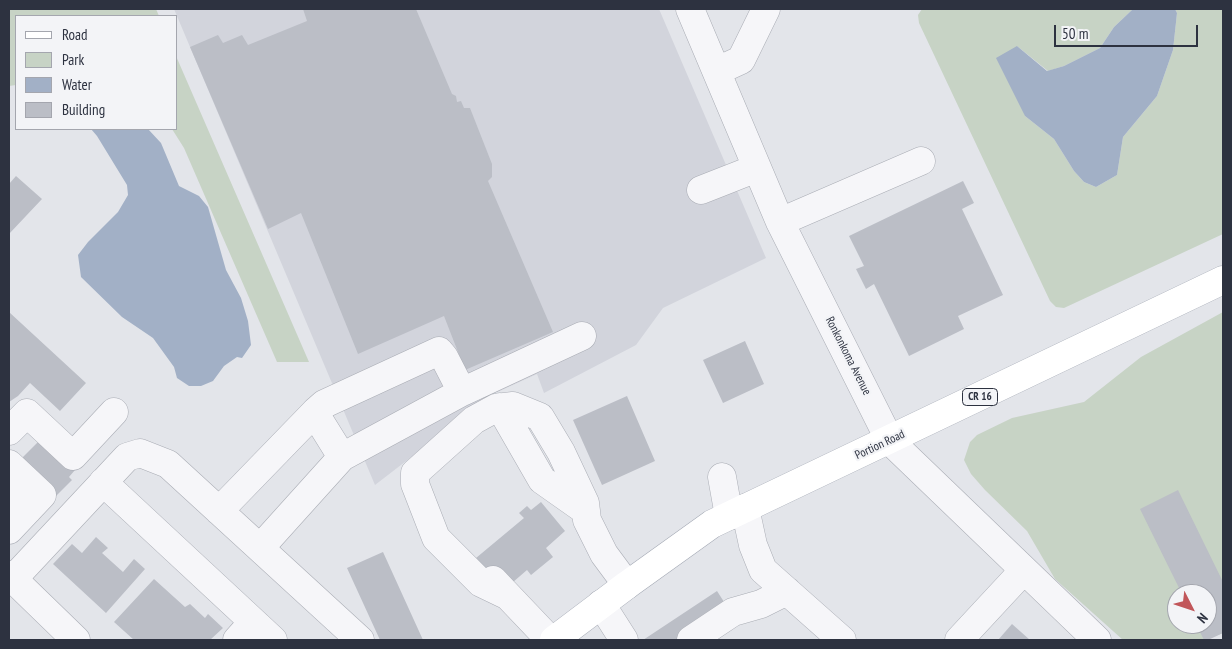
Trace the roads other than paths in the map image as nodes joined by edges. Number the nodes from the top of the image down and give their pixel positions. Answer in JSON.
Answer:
{"nodes":[{"id":1,"x":690,"y":9,"type":"edge"},
{"id":2,"x":766,"y":9,"type":"edge"},
{"id":3,"x":716,"y":72,"type":"junction"},
{"id":4,"x":921,"y":161,"type":"dead end"},
{"id":5,"x":757,"y":168,"type":"junction"},
{"id":6,"x":702,"y":190,"type":"dead end"},
{"id":7,"x":780,"y":222,"type":"junction"},
{"id":8,"x":1223,"y":280,"type":"edge"},
{"id":9,"x":582,"y":336,"type":"dead end"},
{"id":10,"x":462,"y":392,"type":"junction"},
{"id":11,"x":316,"y":411,"type":"junction"},
{"id":12,"x":114,"y":412,"type":"dead end"},
{"id":13,"x":9,"y":431,"type":"edge"},
{"id":14,"x":890,"y":441,"type":"junction"},
{"id":15,"x":342,"y":457,"type":"junction"},
{"id":16,"x":9,"y":464,"type":"edge"},
{"id":17,"x":722,"y":477,"type":"dead end"},
{"id":18,"x":103,"y":482,"type":"junction"},
{"id":19,"x":219,"y":511,"type":"junction"},
{"id":20,"x":737,"y":512,"type":"junction"},
{"id":21,"x":13,"y":517,"type":"edge"},
{"id":22,"x":260,"y":548,"type":"junction"},
{"id":23,"x":1024,"y":570,"type":"junction"},
{"id":24,"x":11,"y":577,"type":"edge"},
{"id":25,"x":627,"y":585,"type":"junction"},
{"id":26,"x":787,"y":591,"type":"junction"},
{"id":27,"x":601,"y":604,"type":"junction"},
{"id":28,"x":761,"y":604,"type":"junction"},
{"id":29,"x":254,"y":634,"type":"edge"},
{"id":30,"x":76,"y":640,"type":"edge"},
{"id":31,"x":360,"y":640,"type":"edge"},
{"id":32,"x":550,"y":640,"type":"edge"},
{"id":33,"x":554,"y":640,"type":"edge"},
{"id":34,"x":624,"y":640,"type":"edge"},
{"id":35,"x":691,"y":640,"type":"edge"},
{"id":36,"x":715,"y":640,"type":"edge"},
{"id":37,"x":842,"y":640,"type":"edge"},
{"id":38,"x":959,"y":640,"type":"edge"},
{"id":39,"x":1097,"y":640,"type":"edge"}],
"edges":[{"from":1,"to":3,"type":"street","name":"Ronkonkoma Avenue"},
{"from":2,"to":3,"type":"street"},
{"from":3,"to":5,"type":"street","name":"Ronkonkoma Avenue"},
{"from":4,"to":7,"type":"street"},
{"from":5,"to":6,"type":"street"},
{"from":5,"to":7,"type":"street","name":"Ronkonkoma Avenue"},
{"from":7,"to":14,"type":"street","name":"Ronkonkoma Avenue"},
{"from":8,"to":14,"type":"main road","name":"Portion Road","number":"CR 16"},
{"from":9,"to":10,"type":"street"},
{"from":10,"to":11,"type":"street"},
{"from":10,"to":15,"type":"street"},
{"from":11,"to":15,"type":"street"},
{"from":11,"to":19,"type":"street"},
{"from":12,"to":13,"type":"street"},
{"from":14,"to":20,"type":"main road","name":"Portion Road","number":"CR 16"},
{"from":14,"to":23,"type":"street","name":"Ronkonkoma Avenue"},
{"from":15,"to":22,"type":"street"},
{"from":16,"to":21,"type":"street"},
{"from":17,"to":20,"type":"street"},
{"from":18,"to":19,"type":"street"},
{"from":18,"to":24,"type":"street"},
{"from":18,"to":29,"type":"street"},
{"from":19,"to":22,"type":"street"},
{"from":20,"to":25,"type":"main road","name":"Portion Road","number":"CR 16"},
{"from":20,"to":26,"type":"street"},
{"from":22,"to":31,"type":"street"},
{"from":23,"to":38,"type":"street"},
{"from":23,"to":39,"type":"street","name":"Ronkonkoma Avenue"},
{"from":24,"to":30,"type":"street"},
{"from":25,"to":27,"type":"main road","name":"Portion Road","number":"CR 16"},
{"from":25,"to":32,"type":"street"},
{"from":26,"to":28,"type":"street"},
{"from":26,"to":37,"type":"street"},
{"from":27,"to":33,"type":"main road","name":"Portion Road","number":"CR 16"},
{"from":27,"to":34,"type":"street"},
{"from":28,"to":35,"type":"street"},
{"from":28,"to":36,"type":"street"}]}
